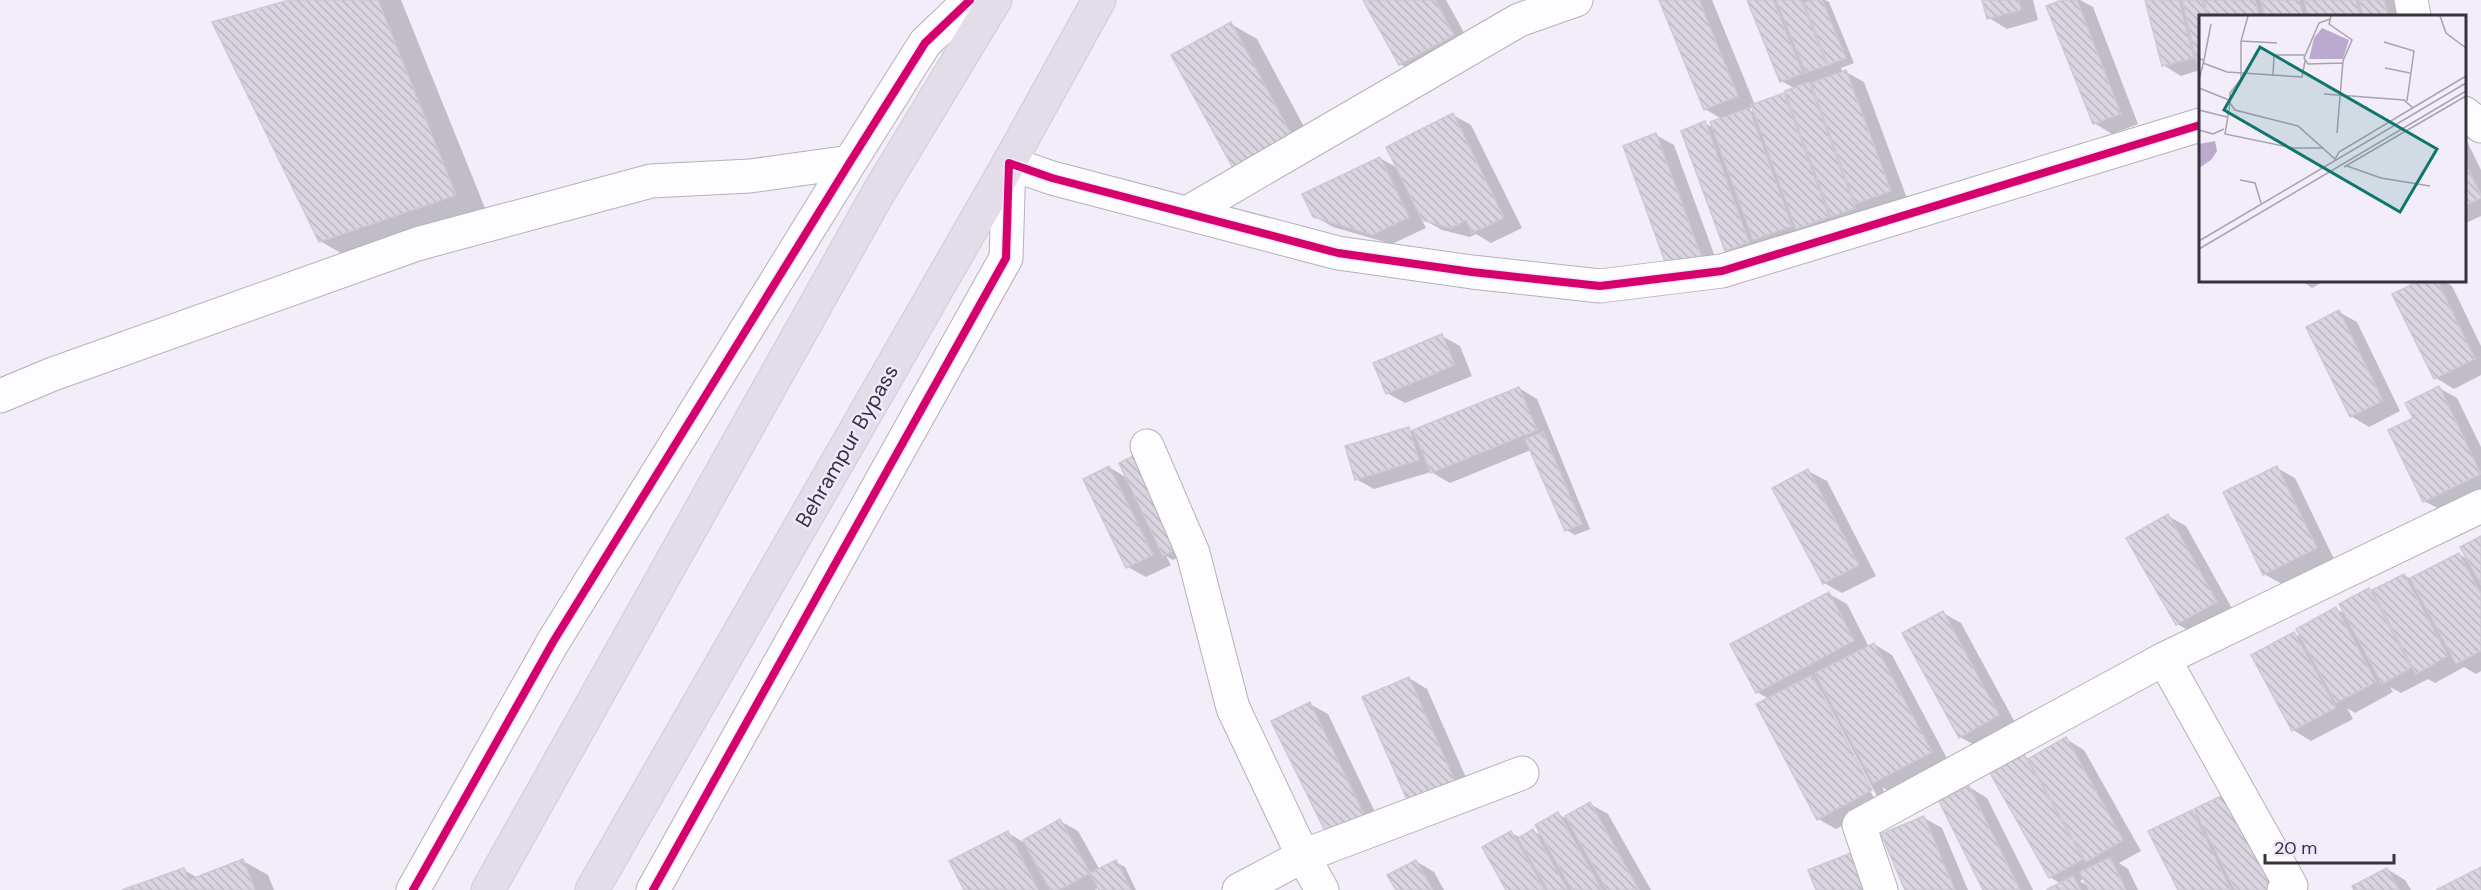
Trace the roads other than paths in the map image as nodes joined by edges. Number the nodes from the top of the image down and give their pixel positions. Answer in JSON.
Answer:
{"nodes":[{"id":1,"x":970,"y":0,"type":"edge"},
{"id":2,"x":995,"y":0,"type":"edge"},
{"id":3,"x":1099,"y":0,"type":"edge"},
{"id":4,"x":1576,"y":0,"type":"edge"},
{"id":5,"x":2411,"y":0,"type":"edge"},
{"id":6,"x":2414,"y":15,"type":"edge"},
{"id":7,"x":2466,"y":115,"type":"edge"},
{"id":8,"x":2199,"y":125,"type":"edge"},
{"id":9,"x":2481,"y":126,"type":"edge"},
{"id":10,"x":850,"y":162,"type":"junction"},
{"id":11,"x":1009,"y":163,"type":"junction"},
{"id":12,"x":1187,"y":213,"type":"junction"},
{"id":13,"x":0,"y":396,"type":"edge"},
{"id":14,"x":1147,"y":446,"type":"dead end"},
{"id":15,"x":2481,"y":506,"type":"edge"},
{"id":16,"x":2164,"y":659,"type":"junction"},
{"id":17,"x":1522,"y":772,"type":"dead end"},
{"id":18,"x":1303,"y":856,"type":"junction"},
{"id":19,"x":413,"y":890,"type":"edge"},
{"id":20,"x":488,"y":890,"type":"edge"},
{"id":21,"x":592,"y":890,"type":"edge"},
{"id":22,"x":653,"y":890,"type":"edge"},
{"id":23,"x":1239,"y":890,"type":"edge"},
{"id":24,"x":1322,"y":890,"type":"edge"},
{"id":25,"x":1881,"y":890,"type":"edge"},
{"id":26,"x":2284,"y":890,"type":"edge"}],
"edges":[{"from":1,"to":10,"type":"street"},
{"from":2,"to":20,"type":"highway"},
{"from":3,"to":11,"type":"highway","name":"Behrampur Bypass"},
{"from":4,"to":12,"type":"street"},
{"from":5,"to":6,"type":"street"},
{"from":7,"to":9,"type":"street"},
{"from":8,"to":12,"type":"street"},
{"from":10,"to":13,"type":"street"},
{"from":10,"to":19,"type":"street"},
{"from":11,"to":12,"type":"street"},
{"from":11,"to":21,"type":"highway","name":"Behrampur Bypass"},
{"from":11,"to":22,"type":"street"},
{"from":14,"to":18,"type":"street"},
{"from":15,"to":16,"type":"street"},
{"from":16,"to":25,"type":"street"},
{"from":16,"to":26,"type":"street"},
{"from":17,"to":18,"type":"street"},
{"from":18,"to":23,"type":"street"},
{"from":18,"to":24,"type":"street"}]}
